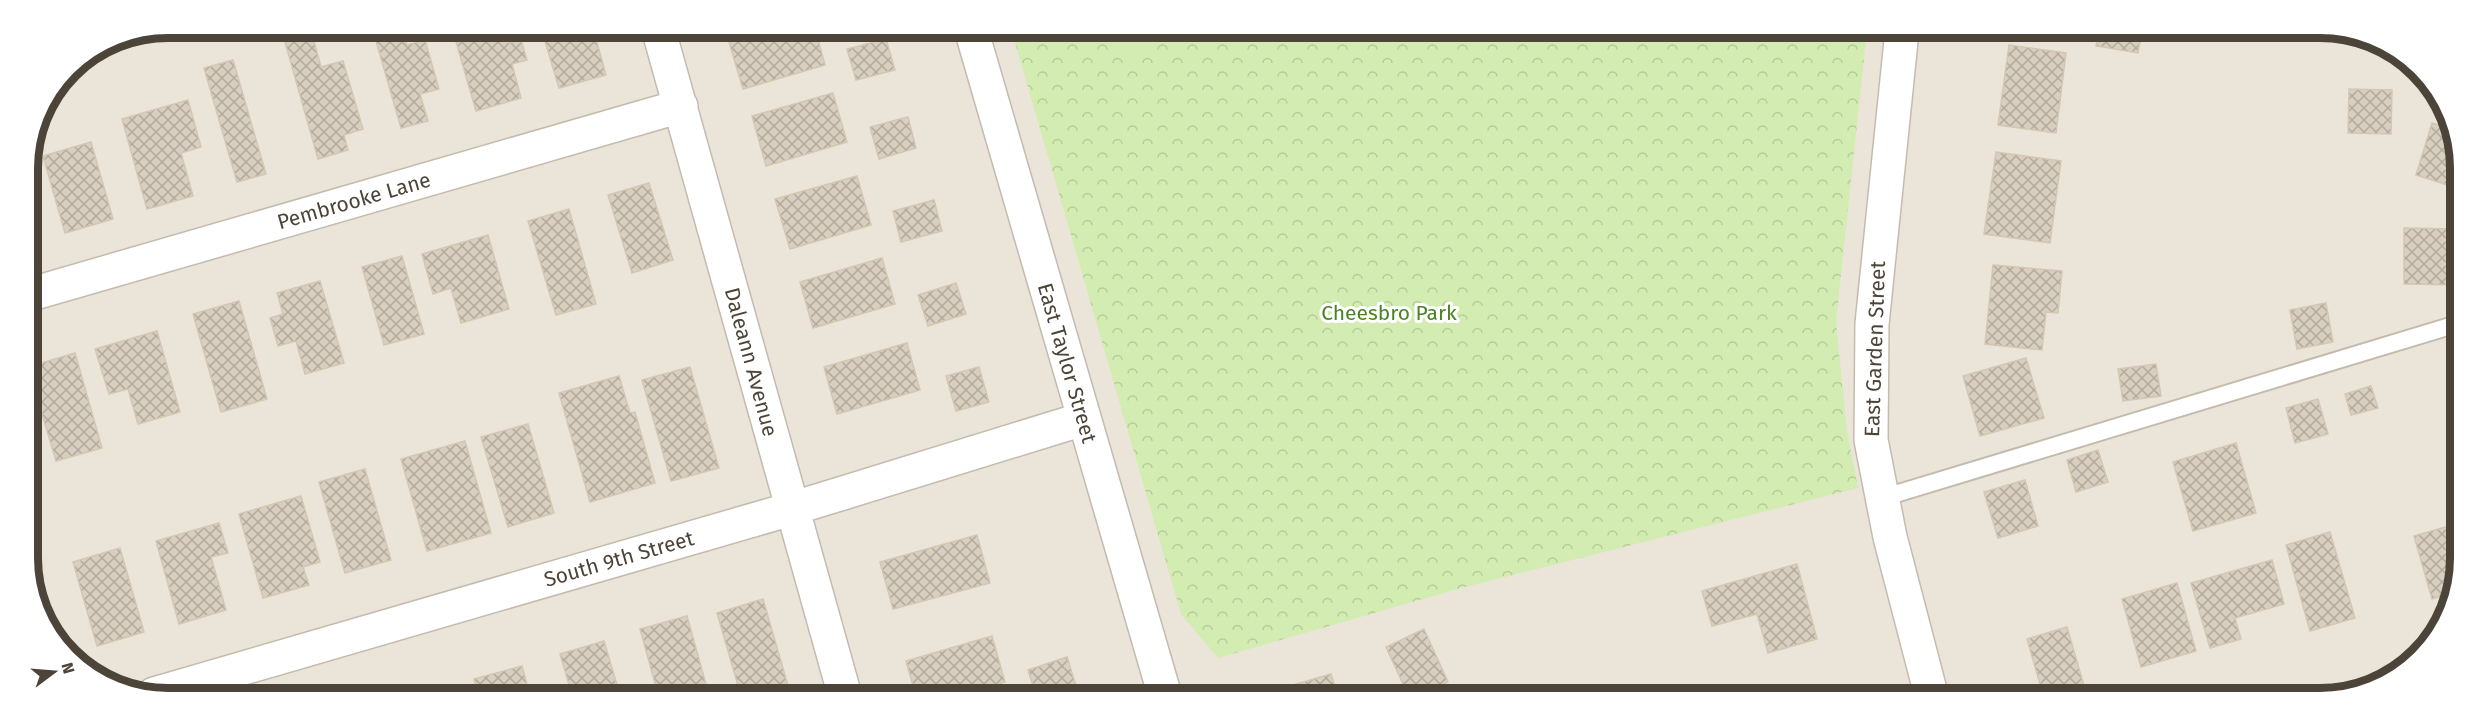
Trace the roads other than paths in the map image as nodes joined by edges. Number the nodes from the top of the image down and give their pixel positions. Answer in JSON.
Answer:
{"nodes":[{"id":1,"x":661,"y":38,"type":"edge"},
{"id":2,"x":974,"y":38,"type":"edge"},
{"id":3,"x":1901,"y":38,"type":"edge"},
{"id":4,"x":681,"y":106,"type":"junction"},
{"id":5,"x":38,"y":292,"type":"edge"},
{"id":6,"x":2450,"y":326,"type":"edge"},
{"id":7,"x":1083,"y":419,"type":"junction"},
{"id":8,"x":1882,"y":498,"type":"junction"},
{"id":9,"x":791,"y":509,"type":"junction"},
{"id":10,"x":175,"y":688,"type":"edge"},
{"id":11,"x":843,"y":688,"type":"edge"},
{"id":12,"x":1163,"y":688,"type":"edge"},
{"id":13,"x":1929,"y":688,"type":"edge"}],
"edges":[{"from":1,"to":4,"type":"street","name":"Daleann Avenue"},
{"from":2,"to":7,"type":"street","name":"East Taylor Street"},
{"from":3,"to":8,"type":"street","name":"East Garden Street"},
{"from":4,"to":5,"type":"street","name":"Pembrooke Lane"},
{"from":4,"to":9,"type":"street","name":"Daleann Avenue"},
{"from":6,"to":8,"type":"lane"},
{"from":7,"to":9,"type":"street","name":"South 9th Street"},
{"from":7,"to":12,"type":"street","name":"East Taylor Street"},
{"from":8,"to":13,"type":"street","name":"East Garden Street"},
{"from":9,"to":10,"type":"street","name":"South 9th Street"},
{"from":9,"to":11,"type":"street","name":"Daleann Avenue"}]}
